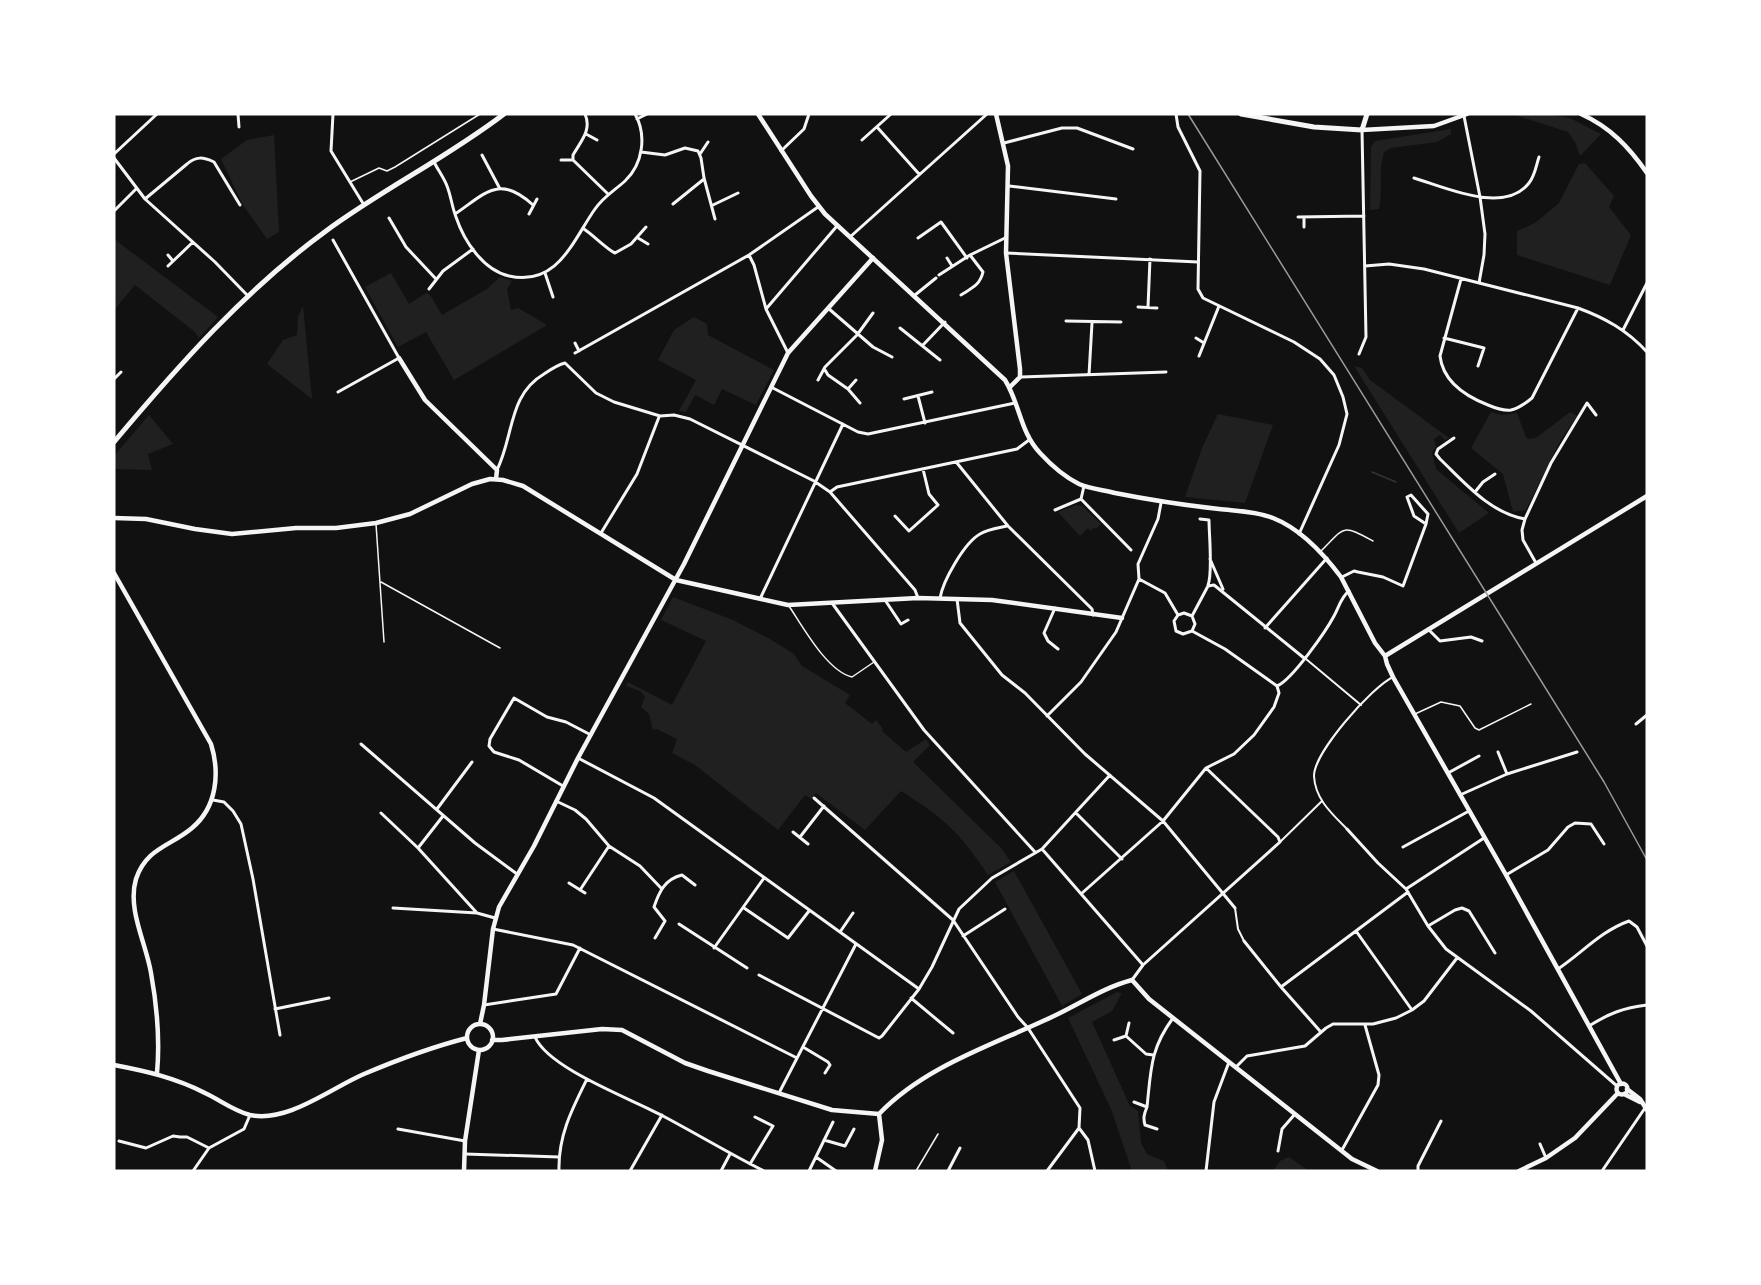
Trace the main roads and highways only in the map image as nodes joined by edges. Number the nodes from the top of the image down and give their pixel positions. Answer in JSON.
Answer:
{"nodes":[{"id":1,"x":504,"y":114,"type":"edge"},
{"id":2,"x":1241,"y":114,"type":"edge"},
{"id":3,"x":1366,"y":114,"type":"edge"},
{"id":4,"x":114,"y":442,"type":"edge"}],
"edges":[{"from":1,"to":4,"type":"main road"},
{"from":2,"to":3,"type":"main road"}]}
